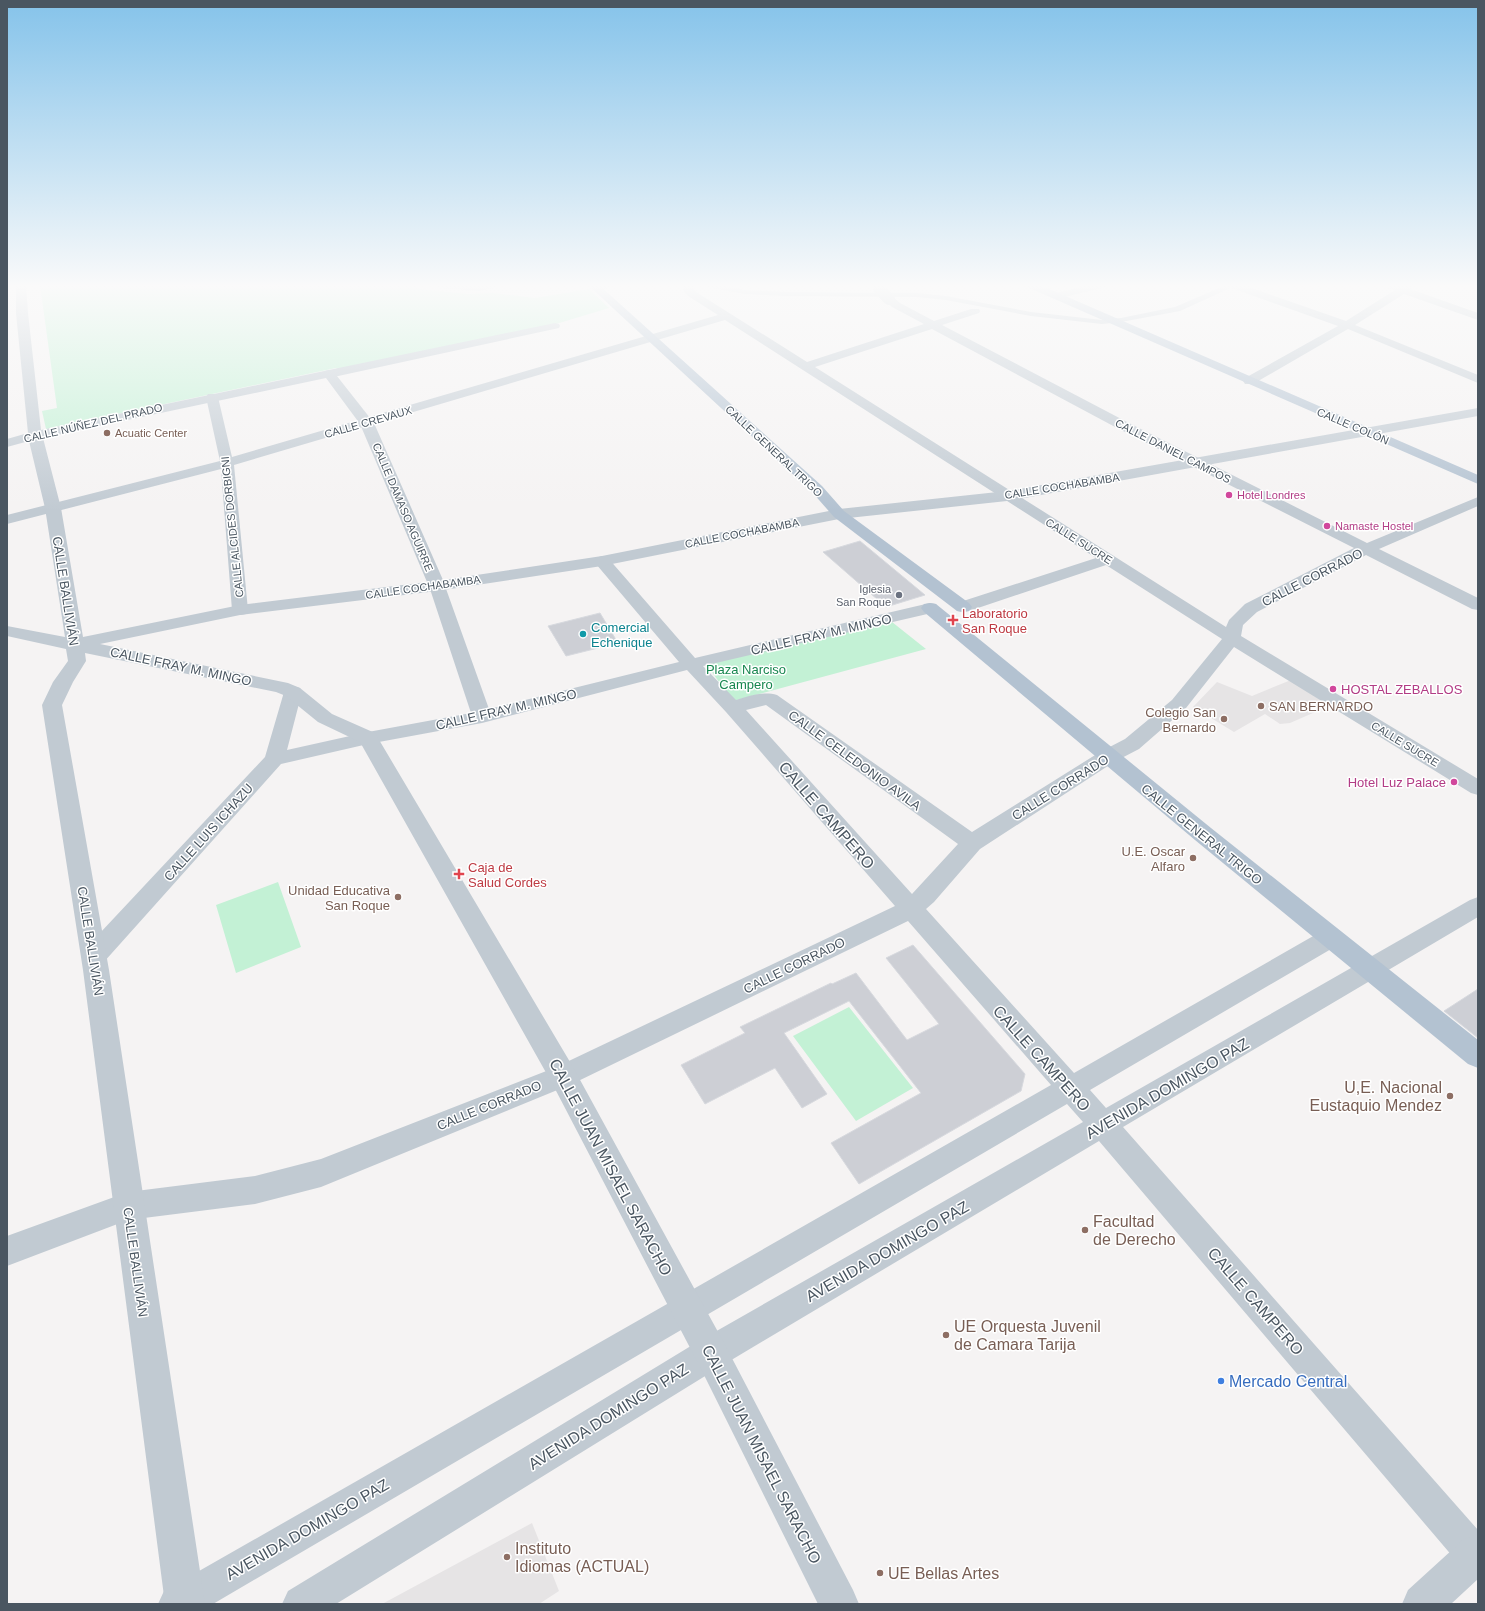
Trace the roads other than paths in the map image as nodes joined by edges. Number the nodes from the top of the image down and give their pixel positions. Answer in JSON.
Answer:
{"nodes":[{"id":1,"x":27,"y":360,"type":"edge"},
{"id":2,"x":394,"y":360,"type":"edge"},
{"id":3,"x":578,"y":360,"type":"edge"},
{"id":4,"x":676,"y":360,"type":"edge"},
{"id":5,"x":797,"y":360,"type":"edge"},
{"id":6,"x":824,"y":360,"type":"edge"},
{"id":7,"x":999,"y":360,"type":"edge"},
{"id":8,"x":1201,"y":360,"type":"edge"},
{"id":9,"x":1286,"y":360,"type":"edge"},
{"id":10,"x":1434,"y":360,"type":"edge"},
{"id":11,"x":806,"y":366,"type":"junction"},
{"id":12,"x":329,"y":374,"type":"junction"},
{"id":13,"x":1478,"y":379,"type":"edge"},
{"id":14,"x":1249,"y":381,"type":"junction"},
{"id":15,"x":212,"y":397,"type":"junction"},
{"id":16,"x":1478,"y":412,"type":"edge"},
{"id":17,"x":367,"y":423,"type":"junction"},
{"id":18,"x":1367,"y":431,"type":"junction"},
{"id":19,"x":35,"y":435,"type":"junction"},
{"id":20,"x":7,"y":444,"type":"edge"},
{"id":21,"x":227,"y":463,"type":"junction"},
{"id":22,"x":1198,"y":463,"type":"junction"},
{"id":23,"x":1478,"y":480,"type":"edge"},
{"id":24,"x":1007,"y":496,"type":"junction"},
{"id":25,"x":1478,"y":501,"type":"edge"},
{"id":26,"x":53,"y":508,"type":"junction"},
{"id":27,"x":839,"y":514,"type":"junction"},
{"id":28,"x":7,"y":520,"type":"edge"},
{"id":29,"x":1367,"y":548,"type":"junction"},
{"id":30,"x":1108,"y":560,"type":"junction"},
{"id":31,"x":602,"y":561,"type":"junction"},
{"id":32,"x":437,"y":586,"type":"junction"},
{"id":33,"x":1478,"y":605,"type":"edge"},
{"id":34,"x":963,"y":607,"type":"junction"},
{"id":35,"x":930,"y":608,"type":"junction"},
{"id":36,"x":240,"y":610,"type":"junction"},
{"id":37,"x":7,"y":631,"type":"edge"},
{"id":38,"x":1232,"y":638,"type":"junction"},
{"id":39,"x":75,"y":644,"type":"junction"},
{"id":40,"x":691,"y":664,"type":"junction"},
{"id":41,"x":293,"y":692,"type":"junction"},
{"id":42,"x":733,"y":708,"type":"junction"},
{"id":43,"x":482,"y":717,"type":"junction"},
{"id":44,"x":368,"y":738,"type":"junction"},
{"id":45,"x":1107,"y":757,"type":"junction"},
{"id":46,"x":274,"y":759,"type":"junction"},
{"id":47,"x":1478,"y":788,"type":"edge"},
{"id":48,"x":972,"y":843,"type":"junction"},
{"id":49,"x":1478,"y":906,"type":"edge"},
{"id":50,"x":910,"y":909,"type":"junction"},
{"id":51,"x":1330,"y":938,"type":"junction"},
{"id":52,"x":94,"y":956,"type":"junction"},
{"id":53,"x":1370,"y":970,"type":"junction"},
{"id":54,"x":1478,"y":1056,"type":"edge"},
{"id":55,"x":563,"y":1076,"type":"junction"},
{"id":56,"x":1070,"y":1090,"type":"junction"},
{"id":57,"x":1103,"y":1125,"type":"junction"},
{"id":58,"x":128,"y":1206,"type":"junction"},
{"id":59,"x":7,"y":1251,"type":"edge"},
{"id":60,"x":687,"y":1309,"type":"junction"},
{"id":61,"x":711,"y":1353,"type":"junction"},
{"id":62,"x":1477,"y":1555,"type":"edge"},
{"id":63,"x":182,"y":1603,"type":"edge"},
{"id":64,"x":301,"y":1604,"type":"edge"},
{"id":65,"x":839,"y":1604,"type":"edge"},
{"id":66,"x":1422,"y":1604,"type":"edge"}],
"edges":[{"from":1,"to":19,"type":"street","name":"CALLE BALLIVIÁN"},
{"from":2,"to":12,"type":"street","name":"CALLE NÚÑEZ DEL PRADO"},
{"from":3,"to":17,"type":"street","name":"CALLE CREVAUX"},
{"from":4,"to":27,"type":"main road","name":"CALLE GENERAL TRIGO"},
{"from":5,"to":11,"type":"street","name":"CALLE SUCRE"},
{"from":6,"to":11,"type":"street"},
{"from":7,"to":22,"type":"street","name":"CALLE DANIEL CAMPOS"},
{"from":8,"to":14,"type":"main road","name":"CALLE COLÓN"},
{"from":9,"to":14,"type":"street"},
{"from":10,"to":13,"type":"street"},
{"from":11,"to":24,"type":"street","name":"CALLE SUCRE"},
{"from":12,"to":15,"type":"street","name":"CALLE NÚÑEZ DEL PRADO"},
{"from":12,"to":17,"type":"street","name":"CALLE DAMASO AGUIRRE"},
{"from":14,"to":18,"type":"main road","name":"CALLE COLÓN"},
{"from":15,"to":19,"type":"street","name":"CALLE NÚÑEZ DEL PRADO"},
{"from":15,"to":21,"type":"street","name":"CALLE ALCIDES DORBIGNI"},
{"from":16,"to":18,"type":"street","name":"CALLE COCHABAMBA"},
{"from":17,"to":21,"type":"street","name":"CALLE CREVAUX"},
{"from":17,"to":32,"type":"street","name":"CALLE DAMASO AGUIRRE"},
{"from":18,"to":22,"type":"street","name":"CALLE COCHABAMBA"},
{"from":18,"to":23,"type":"main road","name":"CALLE COLÓN"},
{"from":19,"to":20,"type":"street","name":"CALLE NÚÑEZ DEL PRADO"},
{"from":19,"to":26,"type":"street","name":"CALLE BALLIVIÁN"},
{"from":21,"to":26,"type":"street","name":"CALLE CREVAUX"},
{"from":21,"to":36,"type":"street","name":"CALLE ALCIDES DORBIGNI"},
{"from":22,"to":24,"type":"street","name":"CALLE COCHABAMBA"},
{"from":22,"to":29,"type":"street","name":"CALLE DANIEL CAMPOS"},
{"from":24,"to":27,"type":"street","name":"CALLE COCHABAMBA"},
{"from":24,"to":30,"type":"street","name":"CALLE SUCRE"},
{"from":25,"to":29,"type":"street","name":"CALLE CORRADO"},
{"from":26,"to":28,"type":"street","name":"CALLE CREVAUX"},
{"from":26,"to":39,"type":"street","name":"CALLE BALLIVIÁN"},
{"from":27,"to":31,"type":"street","name":"CALLE COCHABAMBA"},
{"from":27,"to":34,"type":"main road","name":"CALLE GENERAL TRIGO"},
{"from":29,"to":33,"type":"street","name":"CALLE DANIEL CAMPOS"},
{"from":29,"to":38,"type":"street","name":"CALLE CORRADO"},
{"from":30,"to":34,"type":"street","name":"CALLE FRAY M. MINGO"},
{"from":30,"to":38,"type":"street","name":"CALLE SUCRE"},
{"from":31,"to":32,"type":"street","name":"CALLE COCHABAMBA"},
{"from":31,"to":40,"type":"street","name":"CALLE CAMPERO"},
{"from":32,"to":36,"type":"street","name":"CALLE COCHABAMBA"},
{"from":32,"to":43,"type":"street","name":"CALLE DAMASO AGUIRRE"},
{"from":34,"to":35,"type":"main road","name":"CALLE FRAY M. MINGO"},
{"from":35,"to":40,"type":"street","name":"CALLE FRAY M. MINGO"},
{"from":35,"to":45,"type":"main road","name":"CALLE GENERAL TRIGO"},
{"from":36,"to":39,"type":"street","name":"CALLE COCHABAMBA"},
{"from":37,"to":39,"type":"street","name":"CALLE COCHABAMBA"},
{"from":38,"to":45,"type":"street","name":"CALLE CORRADO"},
{"from":38,"to":47,"type":"street","name":"CALLE SUCRE"},
{"from":39,"to":41,"type":"street","name":"CALLE FRAY M. MINGO"},
{"from":39,"to":52,"type":"street","name":"CALLE BALLIVIÁN"},
{"from":40,"to":42,"type":"street","name":"CALLE CAMPERO"},
{"from":40,"to":43,"type":"street","name":"CALLE FRAY M. MINGO"},
{"from":41,"to":44,"type":"street","name":"CALLE FRAY M. MINGO"},
{"from":41,"to":46,"type":"street","name":"CALLE LUIS ICHAZU"},
{"from":42,"to":48,"type":"street","name":"CALLE CELEDONIO AVILA"},
{"from":42,"to":50,"type":"street","name":"CALLE CAMPERO"},
{"from":43,"to":44,"type":"street","name":"CALLE FRAY M. MINGO"},
{"from":44,"to":46,"type":"street","name":"CALLE FRAY M. MINGO"},
{"from":44,"to":55,"type":"street","name":"CALLE JUAN MISAEL SARACHO"},
{"from":45,"to":48,"type":"street","name":"CALLE CORRADO"},
{"from":45,"to":51,"type":"main road","name":"CALLE GENERAL TRIGO"},
{"from":46,"to":52,"type":"street","name":"CALLE LUIS ICHAZU"},
{"from":48,"to":50,"type":"street","name":"CALLE CORRADO"},
{"from":49,"to":53,"type":"street","name":"AVENIDA DOMINGO PAZ"},
{"from":50,"to":55,"type":"street","name":"CALLE CORRADO"},
{"from":50,"to":56,"type":"street","name":"CALLE CAMPERO"},
{"from":51,"to":53,"type":"main road","name":"CALLE GENERAL TRIGO"},
{"from":51,"to":56,"type":"street","name":"AVENIDA DOMINGO PAZ"},
{"from":52,"to":58,"type":"street","name":"CALLE BALLIVIÁN"},
{"from":53,"to":54,"type":"main road","name":"CALLE GENERAL TRIGO"},
{"from":53,"to":57,"type":"street","name":"AVENIDA DOMINGO PAZ"},
{"from":55,"to":58,"type":"street","name":"CALLE CORRADO"},
{"from":55,"to":60,"type":"street","name":"CALLE JUAN MISAEL SARACHO"},
{"from":56,"to":57,"type":"street","name":"CALLE CAMPERO"},
{"from":56,"to":60,"type":"street","name":"AVENIDA DOMINGO PAZ"},
{"from":57,"to":61,"type":"street","name":"AVENIDA DOMINGO PAZ"},
{"from":57,"to":62,"type":"street","name":"CALLE CAMPERO"},
{"from":58,"to":59,"type":"street","name":"CALLE CORRADO"},
{"from":58,"to":63,"type":"street","name":"CALLE BALLIVIÁN"},
{"from":60,"to":61,"type":"street","name":"CALLE JUAN MISAEL SARACHO"},
{"from":60,"to":63,"type":"street","name":"AVENIDA DOMINGO PAZ"},
{"from":61,"to":64,"type":"street","name":"AVENIDA DOMINGO PAZ"},
{"from":61,"to":65,"type":"street","name":"CALLE JUAN MISAEL SARACHO"},
{"from":62,"to":66,"type":"street"}]}
